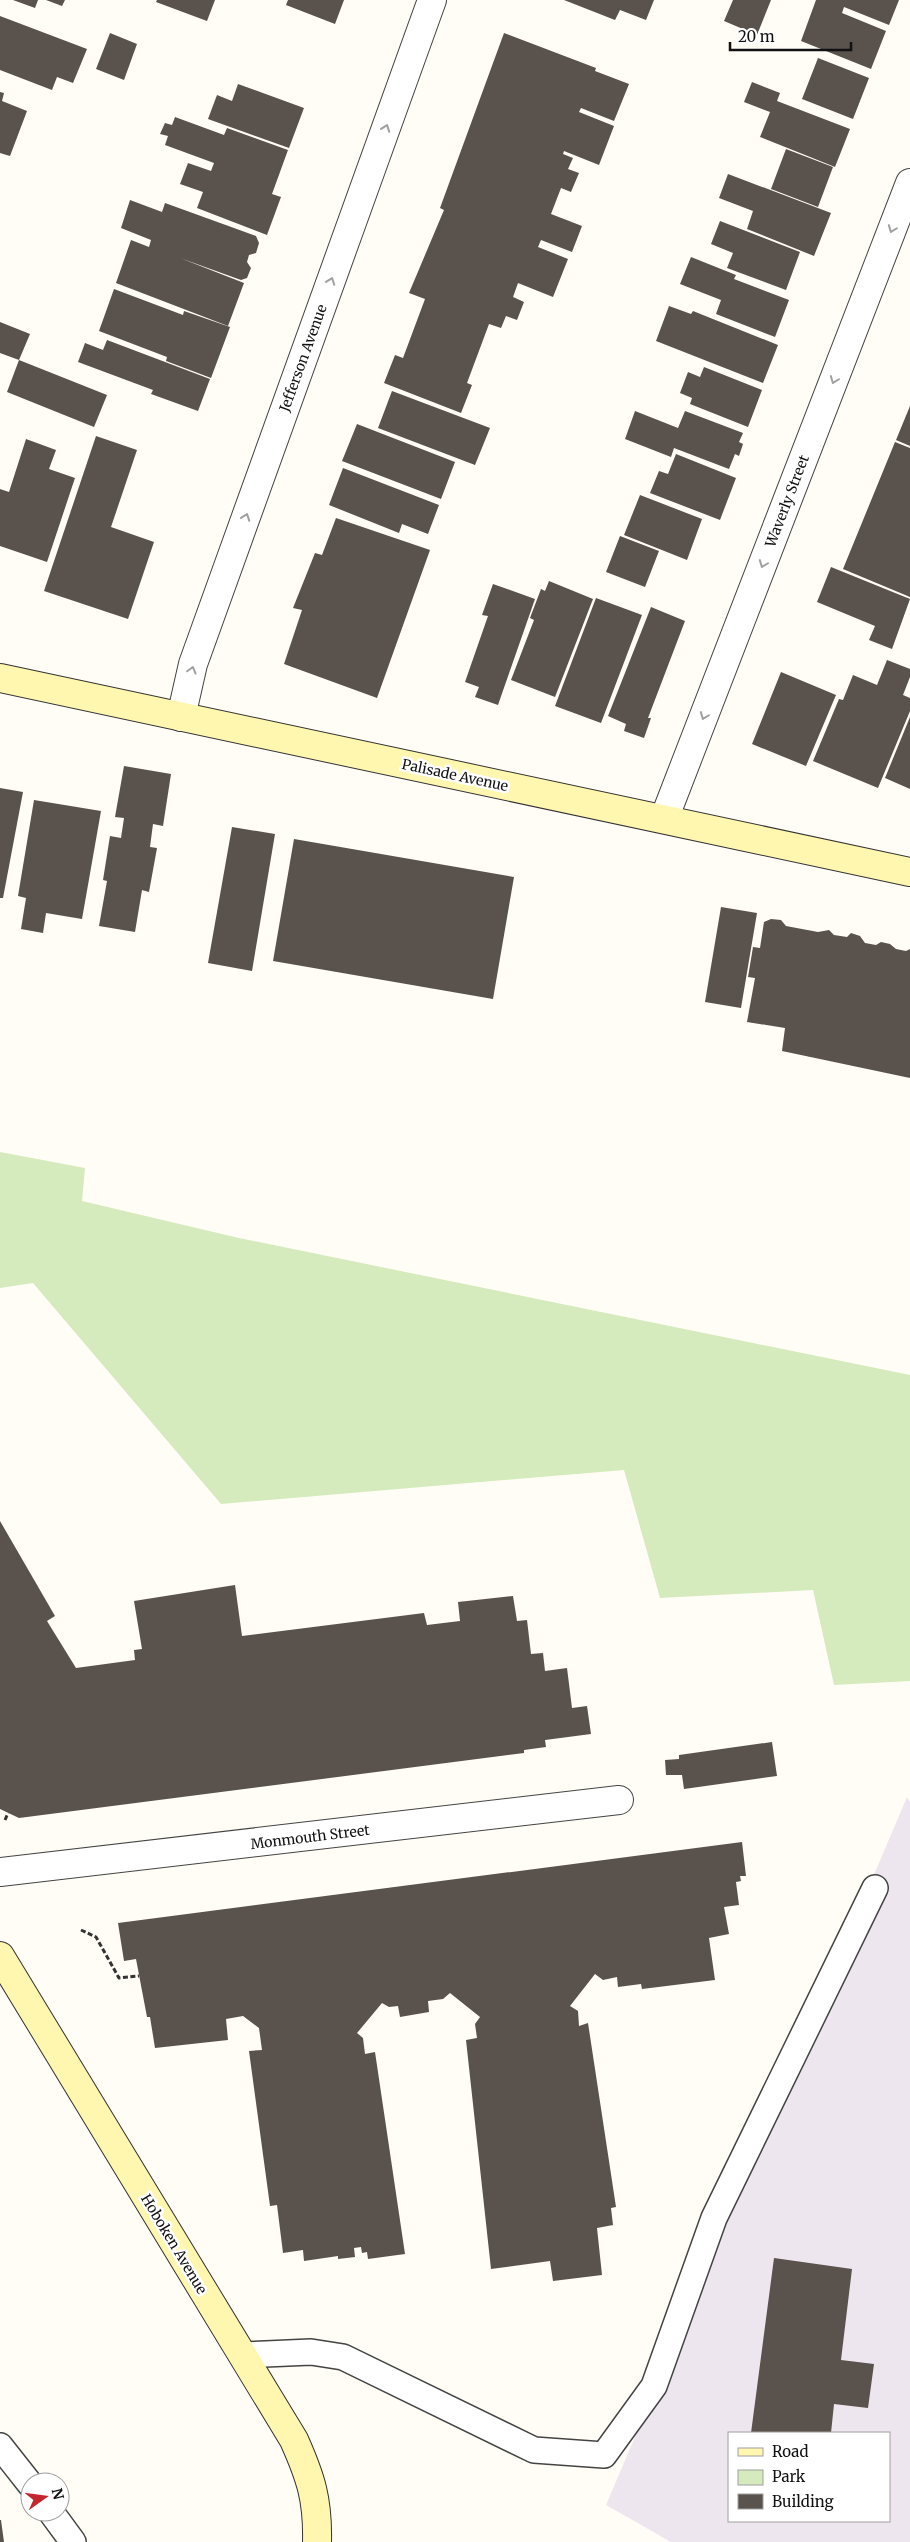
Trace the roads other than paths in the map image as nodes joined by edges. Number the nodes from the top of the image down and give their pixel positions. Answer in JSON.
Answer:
{"nodes":[{"id":1,"x":432,"y":0,"type":"edge"},
{"id":2,"x":910,"y":183,"type":"edge"},
{"id":3,"x":0,"y":678,"type":"edge"},
{"id":4,"x":181,"y":717,"type":"junction"},
{"id":5,"x":664,"y":819,"type":"junction"},
{"id":6,"x":910,"y":872,"type":"edge"},
{"id":7,"x":619,"y":1800,"type":"dead end"},
{"id":8,"x":0,"y":1872,"type":"edge"},
{"id":9,"x":875,"y":1888,"type":"dead end"},
{"id":10,"x":0,"y":1956,"type":"edge"},
{"id":11,"x":242,"y":2355,"type":"junction"},
{"id":12,"x":0,"y":2446,"type":"edge"},
{"id":13,"x":21,"y":2472,"type":"edge"},
{"id":14,"x":58,"y":2522,"type":"edge"},
{"id":15,"x":73,"y":2542,"type":"edge"},
{"id":16,"x":317,"y":2542,"type":"edge"}],
"edges":[{"from":4,"to":1,"type":"street","name":"Jefferson Avenue","one_way":true},
{"from":2,"to":5,"type":"street","name":"Waverly Street","one_way":true},
{"from":3,"to":4,"type":"main road","name":"Palisade Avenue"},
{"from":4,"to":5,"type":"main road","name":"Palisade Avenue"},
{"from":5,"to":6,"type":"main road","name":"Palisade Avenue"},
{"from":7,"to":8,"type":"street","name":"Monmouth Street"},
{"from":9,"to":11,"type":"lane"},
{"from":10,"to":11,"type":"main road","name":"Hoboken Avenue"},
{"from":11,"to":16,"type":"main road","name":"Hoboken Avenue"},
{"from":12,"to":13,"type":"lane"},
{"from":14,"to":15,"type":"lane"}]}
